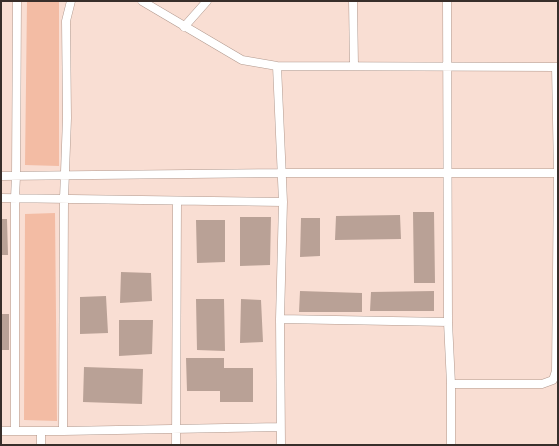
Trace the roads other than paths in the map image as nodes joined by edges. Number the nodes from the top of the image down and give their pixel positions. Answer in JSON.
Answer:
{"nodes":[{"id":1,"x":17,"y":1,"type":"edge"},
{"id":2,"x":71,"y":1,"type":"edge"},
{"id":3,"x":142,"y":1,"type":"edge"},
{"id":4,"x":206,"y":1,"type":"edge"},
{"id":5,"x":353,"y":1,"type":"edge"},
{"id":6,"x":447,"y":1,"type":"edge"},
{"id":7,"x":184,"y":27,"type":"junction"},
{"id":8,"x":277,"y":66,"type":"junction"},
{"id":9,"x":354,"y":66,"type":"junction"},
{"id":10,"x":448,"y":66,"type":"junction"},
{"id":11,"x":557,"y":67,"type":"edge"},
{"id":12,"x":282,"y":173,"type":"junction"},
{"id":13,"x":449,"y":173,"type":"junction"},
{"id":14,"x":558,"y":173,"type":"edge"},
{"id":15,"x":1,"y":176,"type":"edge"},
{"id":16,"x":16,"y":176,"type":"junction"},
{"id":17,"x":65,"y":176,"type":"junction"},
{"id":18,"x":1,"y":198,"type":"edge"},
{"id":19,"x":15,"y":198,"type":"junction"},
{"id":20,"x":64,"y":200,"type":"junction"},
{"id":21,"x":177,"y":201,"type":"junction"},
{"id":22,"x":283,"y":202,"type":"junction"},
{"id":23,"x":280,"y":319,"type":"junction"},
{"id":24,"x":448,"y":322,"type":"junction"},
{"id":25,"x":451,"y":384,"type":"junction"},
{"id":26,"x":280,"y":427,"type":"junction"},
{"id":27,"x":176,"y":429,"type":"junction"},
{"id":28,"x":1,"y":430,"type":"edge"},
{"id":29,"x":15,"y":431,"type":"junction"},
{"id":30,"x":41,"y":431,"type":"junction"},
{"id":31,"x":63,"y":431,"type":"junction"},
{"id":32,"x":41,"y":445,"type":"edge"},
{"id":33,"x":176,"y":445,"type":"edge"},
{"id":34,"x":281,"y":445,"type":"edge"},
{"id":35,"x":451,"y":445,"type":"edge"}],
"edges":[{"from":1,"to":16,"type":"street"},
{"from":2,"to":17,"type":"street"},
{"from":3,"to":7,"type":"street"},
{"from":4,"to":7,"type":"street"},
{"from":5,"to":9,"type":"street"},
{"from":6,"to":10,"type":"street"},
{"from":7,"to":8,"type":"street"},
{"from":8,"to":9,"type":"street"},
{"from":8,"to":12,"type":"street"},
{"from":9,"to":10,"type":"street"},
{"from":10,"to":11,"type":"street"},
{"from":10,"to":13,"type":"street"},
{"from":11,"to":14,"type":"street"},
{"from":12,"to":13,"type":"street"},
{"from":12,"to":17,"type":"street"},
{"from":12,"to":22,"type":"street"},
{"from":13,"to":14,"type":"street"},
{"from":13,"to":24,"type":"street"},
{"from":14,"to":25,"type":"street"},
{"from":15,"to":16,"type":"street"},
{"from":16,"to":17,"type":"street"},
{"from":16,"to":19,"type":"street"},
{"from":17,"to":20,"type":"street"},
{"from":18,"to":19,"type":"street"},
{"from":19,"to":20,"type":"street"},
{"from":19,"to":29,"type":"street"},
{"from":20,"to":21,"type":"street"},
{"from":20,"to":31,"type":"street"},
{"from":21,"to":22,"type":"street"},
{"from":21,"to":27,"type":"street"},
{"from":22,"to":23,"type":"street"},
{"from":23,"to":24,"type":"street"},
{"from":23,"to":26,"type":"street"},
{"from":24,"to":25,"type":"street"},
{"from":25,"to":35,"type":"street"},
{"from":26,"to":27,"type":"street"},
{"from":26,"to":34,"type":"street"},
{"from":27,"to":31,"type":"street"},
{"from":27,"to":33,"type":"street"},
{"from":28,"to":29,"type":"street"},
{"from":29,"to":30,"type":"street"},
{"from":30,"to":31,"type":"street"},
{"from":30,"to":32,"type":"street"}]}
